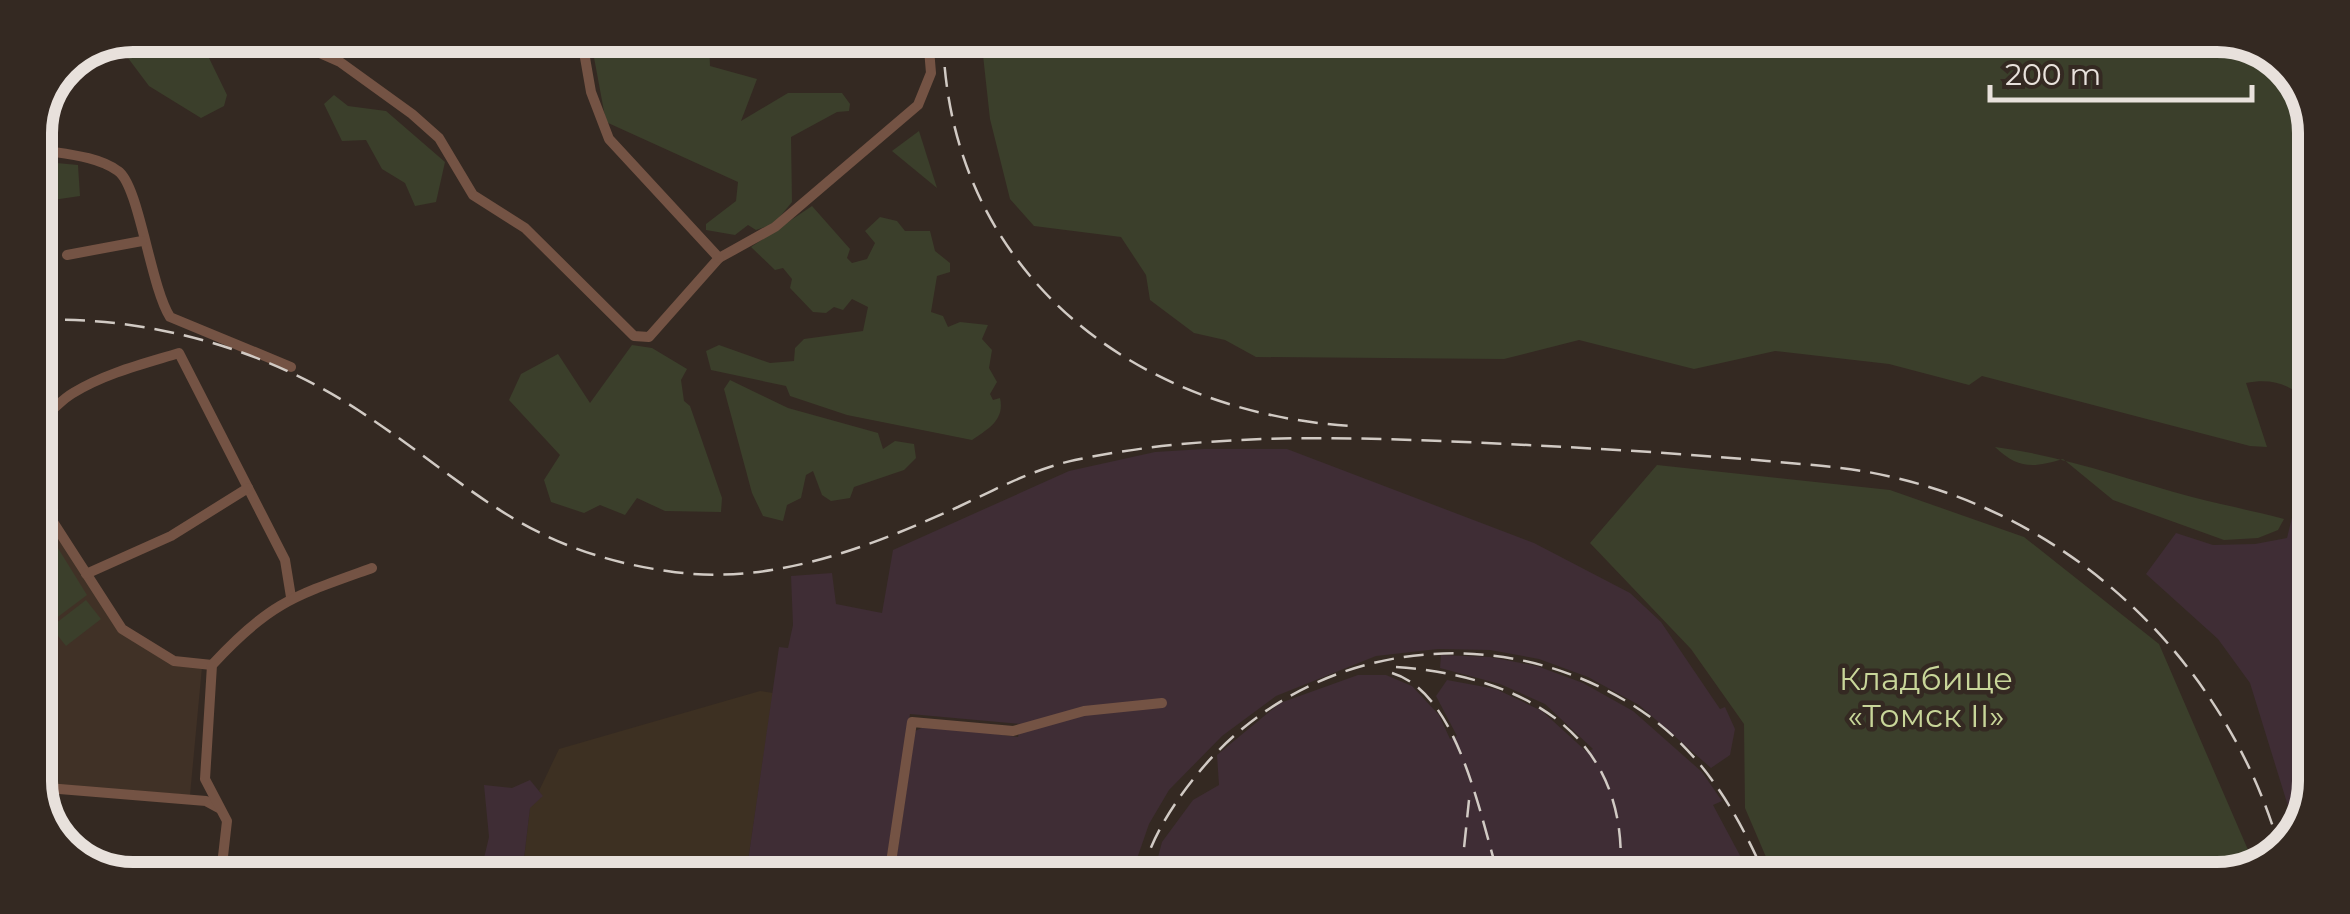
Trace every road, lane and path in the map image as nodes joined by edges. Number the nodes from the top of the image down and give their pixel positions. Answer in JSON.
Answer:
{"nodes":[{"id":1,"x":317,"y":52,"type":"edge"},
{"id":2,"x":584,"y":52,"type":"dead end"},
{"id":3,"x":929,"y":52,"type":"edge"},
{"id":4,"x":52,"y":152,"type":"edge"},
{"id":5,"x":142,"y":242,"type":"junction"},
{"id":6,"x":67,"y":255,"type":"dead end"},
{"id":7,"x":719,"y":258,"type":"junction"},
{"id":8,"x":291,"y":367,"type":"dead end"},
{"id":9,"x":52,"y":412,"type":"edge"},
{"id":10,"x":248,"y":488,"type":"junction"},
{"id":11,"x":53,"y":522,"type":"edge"},
{"id":12,"x":372,"y":568,"type":"dead end"},
{"id":13,"x":86,"y":574,"type":"junction"},
{"id":14,"x":291,"y":597,"type":"junction"},
{"id":15,"x":212,"y":665,"type":"junction"},
{"id":16,"x":1162,"y":703,"type":"dead end"},
{"id":17,"x":53,"y":788,"type":"edge"},
{"id":18,"x":220,"y":808,"type":"junction"},
{"id":19,"x":223,"y":862,"type":"edge"},
{"id":20,"x":891,"y":862,"type":"edge"}],
"edges":[{"from":1,"to":7,"type":"street"},
{"from":2,"to":7,"type":"street"},
{"from":3,"to":7,"type":"street"},
{"from":4,"to":5,"type":"street"},
{"from":5,"to":6,"type":"street"},
{"from":5,"to":8,"type":"street"},
{"from":9,"to":10,"type":"street"},
{"from":10,"to":13,"type":"street"},
{"from":10,"to":14,"type":"street"},
{"from":11,"to":13,"type":"street"},
{"from":12,"to":14,"type":"street"},
{"from":13,"to":15,"type":"street"},
{"from":14,"to":15,"type":"street"},
{"from":15,"to":18,"type":"street"},
{"from":16,"to":20,"type":"street"},
{"from":17,"to":18,"type":"street"},
{"from":18,"to":19,"type":"street"}]}
